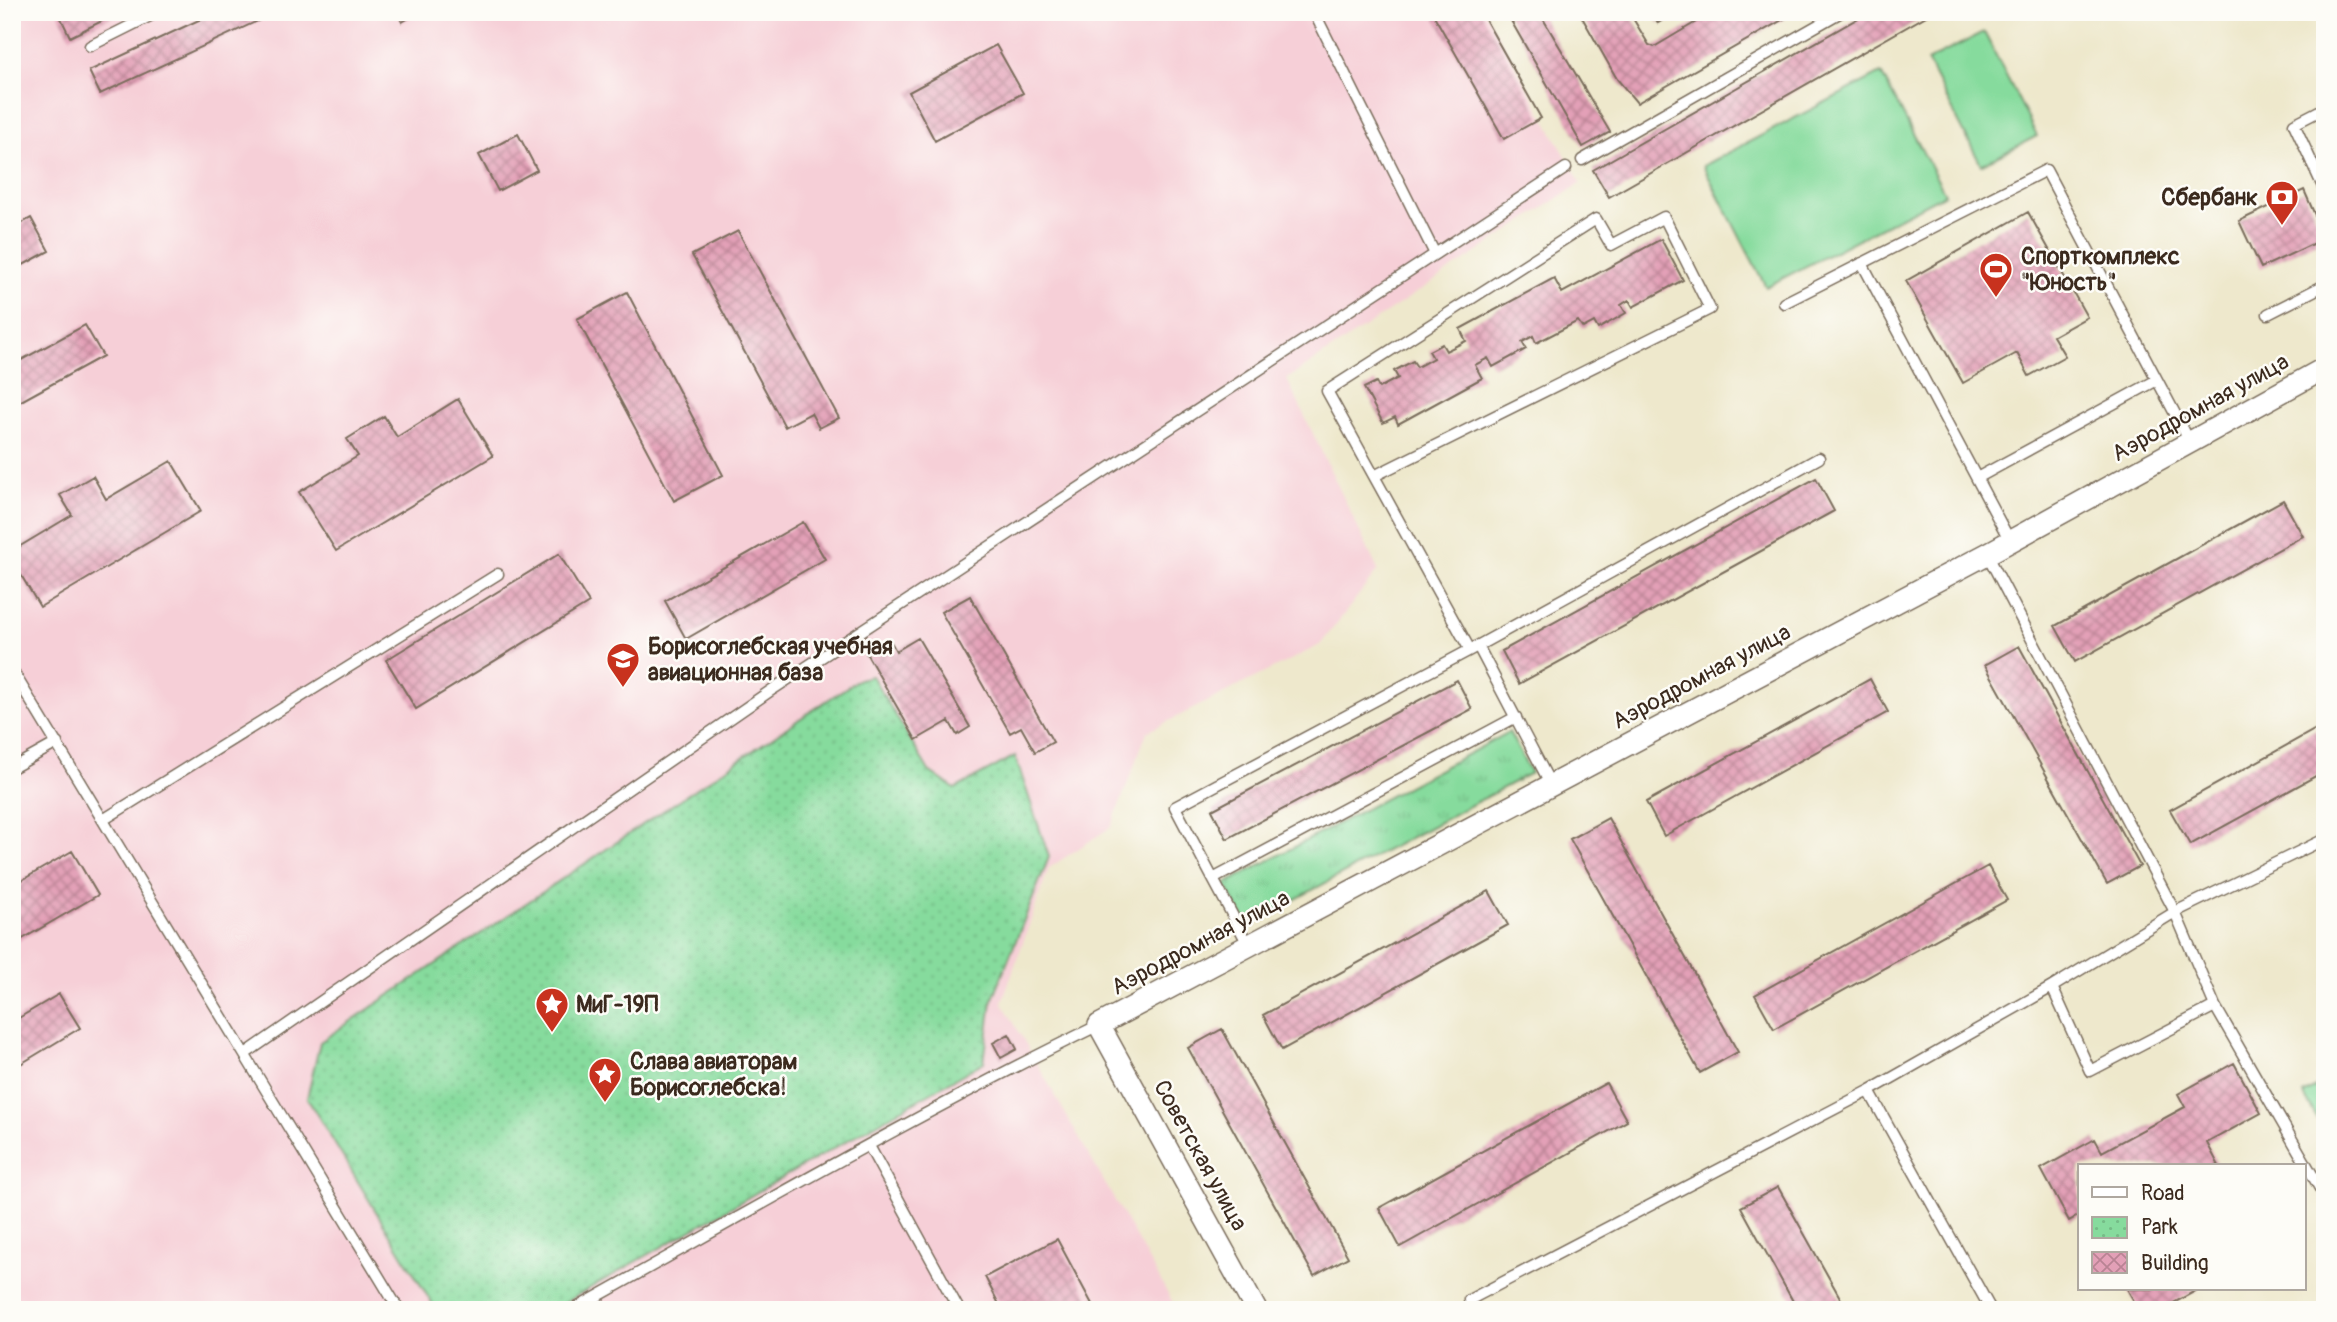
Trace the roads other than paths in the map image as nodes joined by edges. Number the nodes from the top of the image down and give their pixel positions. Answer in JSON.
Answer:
{"nodes":[{"id":1,"x":158,"y":12,"type":"edge"},
{"id":2,"x":1314,"y":12,"type":"edge"},
{"id":3,"x":1841,"y":12,"type":"edge"},
{"id":4,"x":90,"y":46,"type":"dead end"},
{"id":5,"x":2325,"y":108,"type":"edge"},
{"id":6,"x":1582,"y":160,"type":"dead end"},
{"id":7,"x":1566,"y":168,"type":"dead end"},
{"id":8,"x":2325,"y":191,"type":"edge"},
{"id":9,"x":1435,"y":254,"type":"junction"},
{"id":10,"x":1862,"y":263,"type":"junction"},
{"id":11,"x":2325,"y":285,"type":"edge"},
{"id":12,"x":1784,"y":303,"type":"dead end"},
{"id":13,"x":2268,"y":314,"type":"dead end"},
{"id":14,"x":2325,"y":368,"type":"edge"},
{"id":15,"x":2157,"y":380,"type":"junction"},
{"id":16,"x":2190,"y":442,"type":"junction"},
{"id":17,"x":1819,"y":458,"type":"dead end"},
{"id":18,"x":1374,"y":476,"type":"junction"},
{"id":19,"x":1977,"y":478,"type":"junction"},
{"id":20,"x":2010,"y":541,"type":"junction"},
{"id":21,"x":1987,"y":554,"type":"junction"},
{"id":22,"x":498,"y":574,"type":"dead end"},
{"id":23,"x":1474,"y":648,"type":"junction"},
{"id":24,"x":12,"y":670,"type":"edge"},
{"id":25,"x":1516,"y":717,"type":"junction"},
{"id":26,"x":57,"y":743,"type":"junction"},
{"id":27,"x":12,"y":768,"type":"edge"},
{"id":28,"x":1551,"y":785,"type":"junction"},
{"id":29,"x":103,"y":820,"type":"junction"},
{"id":30,"x":2325,"y":839,"type":"edge"},
{"id":31,"x":1213,"y":879,"type":"junction"},
{"id":32,"x":2175,"y":912,"type":"junction"},
{"id":33,"x":1249,"y":946,"type":"junction"},
{"id":34,"x":2052,"y":987,"type":"junction"},
{"id":35,"x":2215,"y":1006,"type":"junction"},
{"id":36,"x":1099,"y":1025,"type":"junction"},
{"id":37,"x":245,"y":1054,"type":"junction"},
{"id":38,"x":1869,"y":1091,"type":"junction"},
{"id":39,"x":869,"y":1146,"type":"junction"},
{"id":40,"x":2306,"y":1164,"type":"edge"},
{"id":41,"x":2306,"y":1164,"type":"edge"},
{"id":42,"x":2325,"y":1197,"type":"edge"},
{"id":43,"x":1468,"y":1300,"type":"dead end"},
{"id":44,"x":399,"y":1310,"type":"edge"},
{"id":45,"x":573,"y":1310,"type":"edge"},
{"id":46,"x":959,"y":1310,"type":"edge"},
{"id":47,"x":1256,"y":1310,"type":"edge"},
{"id":48,"x":1991,"y":1310,"type":"edge"}],
"edges":[{"from":1,"to":4,"type":"lane"},
{"from":2,"to":9,"type":"lane"},
{"from":3,"to":6,"type":"lane"},
{"from":5,"to":8,"type":"lane"},
{"from":7,"to":9,"type":"lane"},
{"from":9,"to":37,"type":"lane"},
{"from":10,"to":12,"type":"lane"},
{"from":10,"to":15,"type":"lane"},
{"from":10,"to":19,"type":"lane"},
{"from":11,"to":13,"type":"lane"},
{"from":14,"to":16,"type":"street","name":"Аэродромная улица"},
{"from":15,"to":16,"type":"lane"},
{"from":15,"to":19,"type":"lane"},
{"from":16,"to":20,"type":"street","name":"Аэродромная улица"},
{"from":17,"to":23,"type":"lane"},
{"from":18,"to":18,"type":"lane"},
{"from":18,"to":23,"type":"lane"},
{"from":19,"to":20,"type":"lane"},
{"from":20,"to":21,"type":"street","name":"Аэродромная улица"},
{"from":21,"to":28,"type":"street","name":"Аэродромная улица"},
{"from":21,"to":32,"type":"lane"},
{"from":22,"to":29,"type":"lane"},
{"from":23,"to":25,"type":"lane"},
{"from":23,"to":31,"type":"lane"},
{"from":24,"to":26,"type":"lane"},
{"from":25,"to":28,"type":"lane"},
{"from":25,"to":31,"type":"lane"},
{"from":26,"to":27,"type":"lane"},
{"from":26,"to":29,"type":"lane"},
{"from":28,"to":33,"type":"street","name":"Аэродромная улица"},
{"from":29,"to":37,"type":"lane"},
{"from":30,"to":32,"type":"lane"},
{"from":31,"to":33,"type":"lane"},
{"from":32,"to":34,"type":"lane"},
{"from":32,"to":35,"type":"lane"},
{"from":33,"to":36,"type":"street","name":"Аэродромная улица"},
{"from":34,"to":35,"type":"lane"},
{"from":34,"to":38,"type":"lane"},
{"from":35,"to":40,"type":"lane"},
{"from":36,"to":39,"type":"lane"},
{"from":36,"to":47,"type":"street","name":"Советская улица"},
{"from":37,"to":44,"type":"lane"},
{"from":38,"to":43,"type":"lane"},
{"from":38,"to":48,"type":"lane"},
{"from":39,"to":45,"type":"lane"},
{"from":39,"to":46,"type":"lane"},
{"from":41,"to":42,"type":"lane"}]}
